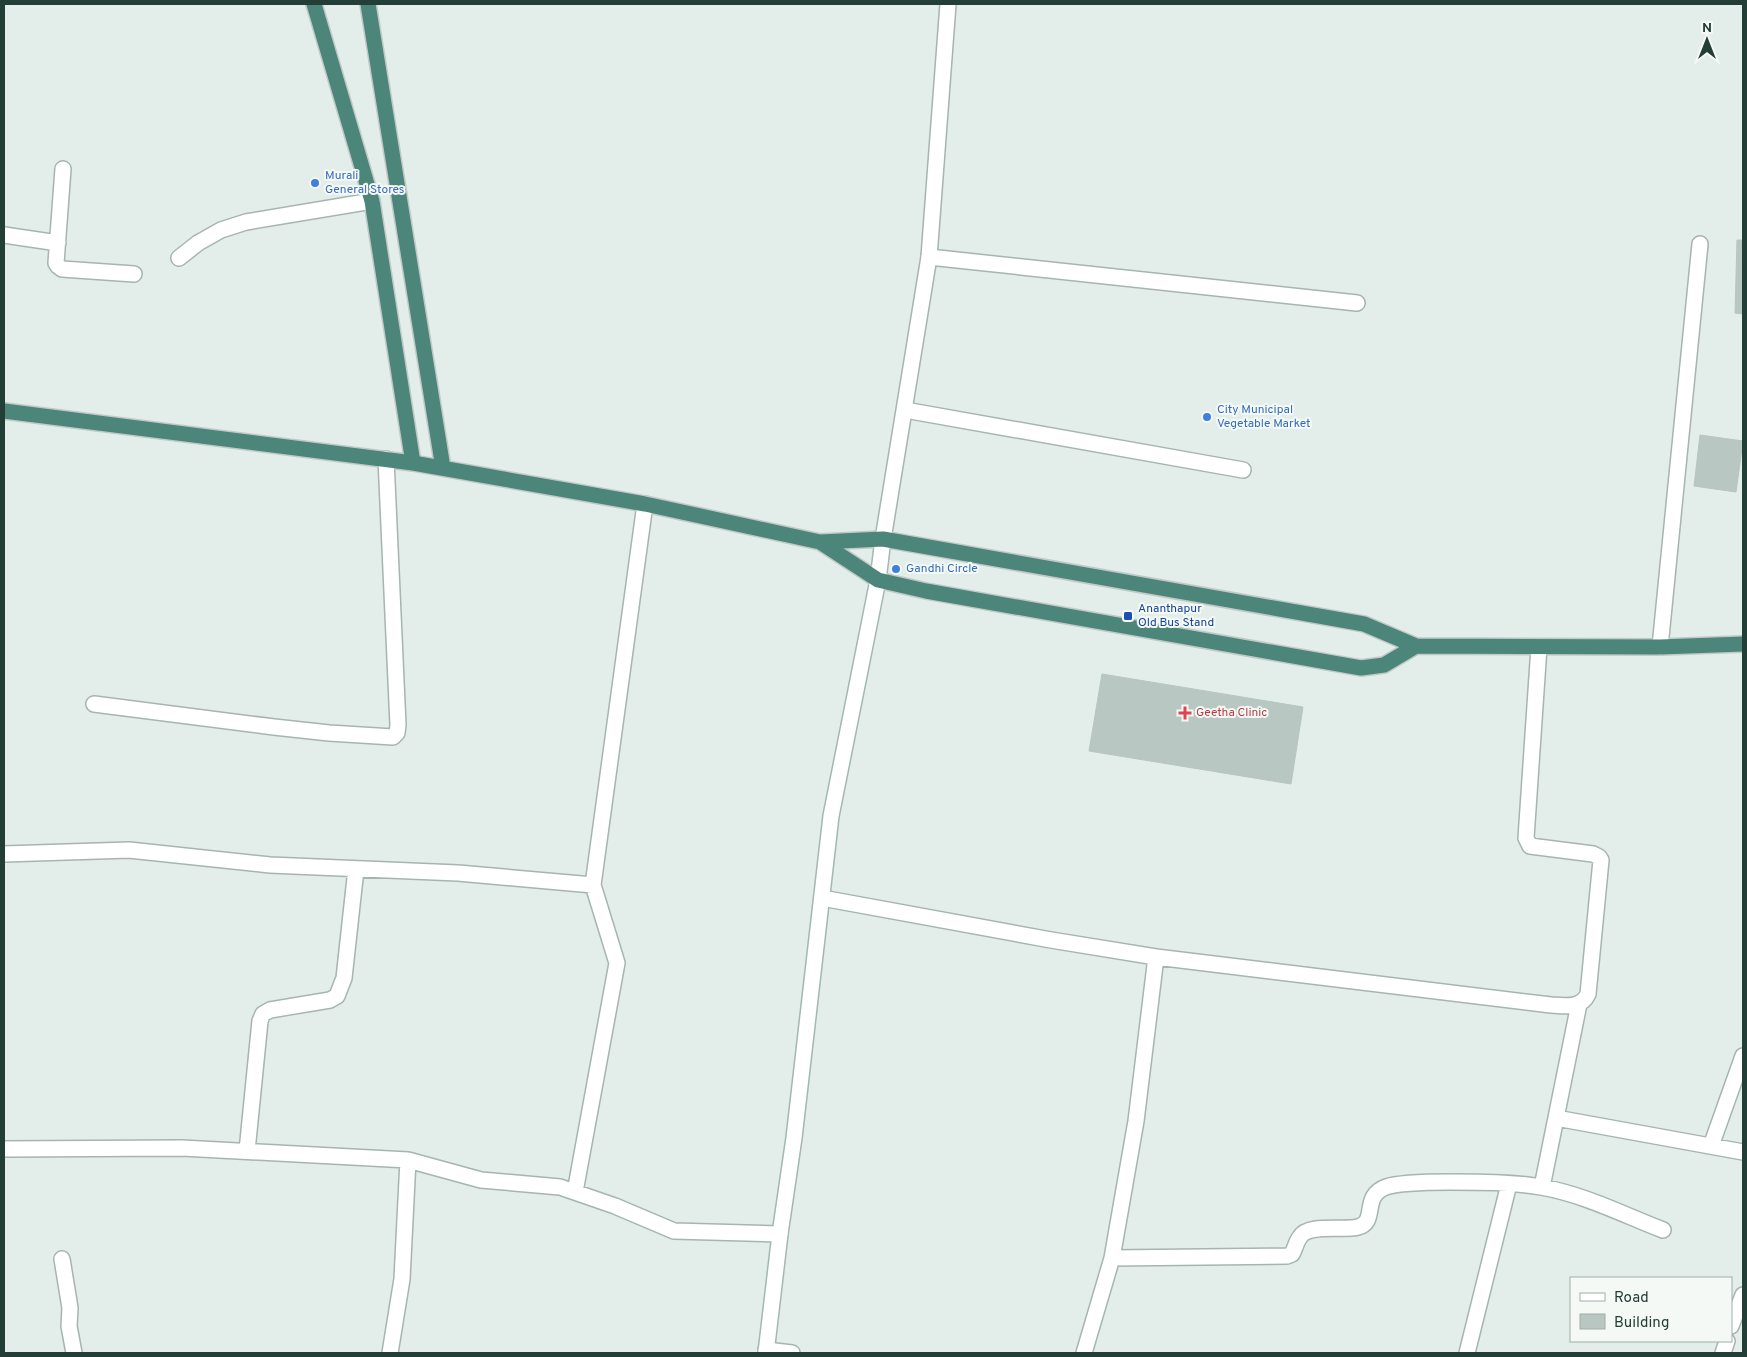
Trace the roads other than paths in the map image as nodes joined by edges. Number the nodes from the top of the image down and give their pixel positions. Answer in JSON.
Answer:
{"nodes":[{"id":1,"x":314,"y":4,"type":"edge"},
{"id":2,"x":368,"y":4,"type":"edge"},
{"id":3,"x":948,"y":4,"type":"edge"},
{"id":4,"x":63,"y":169,"type":"dead end"},
{"id":5,"x":372,"y":201,"type":"junction"},
{"id":6,"x":4,"y":235,"type":"edge"},
{"id":7,"x":58,"y":243,"type":"junction"},
{"id":8,"x":1700,"y":244,"type":"dead end"},
{"id":9,"x":929,"y":257,"type":"junction"},
{"id":10,"x":179,"y":258,"type":"dead end"},
{"id":11,"x":134,"y":274,"type":"dead end"},
{"id":12,"x":1357,"y":303,"type":"dead end"},
{"id":13,"x":905,"y":410,"type":"junction"},
{"id":14,"x":4,"y":411,"type":"edge"},
{"id":15,"x":386,"y":459,"type":"junction"},
{"id":16,"x":414,"y":463,"type":"junction"},
{"id":17,"x":443,"y":468,"type":"junction"},
{"id":18,"x":1243,"y":470,"type":"dead end"},
{"id":19,"x":645,"y":504,"type":"junction"},
{"id":20,"x":883,"y":540,"type":"junction"},
{"id":21,"x":820,"y":542,"type":"junction"},
{"id":22,"x":878,"y":580,"type":"junction"},
{"id":23,"x":1743,"y":644,"type":"edge"},
{"id":24,"x":1416,"y":646,"type":"junction"},
{"id":25,"x":1539,"y":647,"type":"junction"},
{"id":26,"x":1660,"y":647,"type":"junction"},
{"id":27,"x":94,"y":704,"type":"dead end"},
{"id":28,"x":4,"y":854,"type":"edge"},
{"id":29,"x":356,"y":869,"type":"junction"},
{"id":30,"x":593,"y":885,"type":"junction"},
{"id":31,"x":822,"y":898,"type":"junction"},
{"id":32,"x":1156,"y":957,"type":"junction"},
{"id":33,"x":1579,"y":1004,"type":"junction"},
{"id":34,"x":1743,"y":1056,"type":"edge"},
{"id":35,"x":1556,"y":1118,"type":"junction"},
{"id":36,"x":1711,"y":1146,"type":"junction"},
{"id":37,"x":4,"y":1149,"type":"edge"},
{"id":38,"x":247,"y":1151,"type":"junction"},
{"id":39,"x":1743,"y":1152,"type":"edge"},
{"id":40,"x":408,"y":1160,"type":"junction"},
{"id":41,"x":1510,"y":1184,"type":"junction"},
{"id":42,"x":1542,"y":1187,"type":"junction"},
{"id":43,"x":575,"y":1192,"type":"junction"},
{"id":44,"x":1663,"y":1230,"type":"dead end"},
{"id":45,"x":780,"y":1234,"type":"junction"},
{"id":46,"x":1112,"y":1258,"type":"junction"},
{"id":47,"x":62,"y":1259,"type":"dead end"},
{"id":48,"x":1743,"y":1295,"type":"edge"},
{"id":49,"x":1732,"y":1323,"type":"edge"},
{"id":50,"x":766,"y":1352,"type":"edge"},
{"id":51,"x":74,"y":1353,"type":"edge"},
{"id":52,"x":390,"y":1353,"type":"edge"},
{"id":53,"x":792,"y":1353,"type":"edge"},
{"id":54,"x":1084,"y":1353,"type":"edge"},
{"id":55,"x":1467,"y":1353,"type":"edge"}],
"edges":[{"from":1,"to":5,"type":"highway"},
{"from":2,"to":17,"type":"highway"},
{"from":3,"to":9,"type":"street"},
{"from":4,"to":7,"type":"street"},
{"from":5,"to":10,"type":"street"},
{"from":5,"to":16,"type":"highway"},
{"from":6,"to":7,"type":"street"},
{"from":7,"to":11,"type":"street"},
{"from":8,"to":26,"type":"street"},
{"from":9,"to":12,"type":"street"},
{"from":9,"to":13,"type":"street"},
{"from":13,"to":18,"type":"street"},
{"from":13,"to":20,"type":"street"},
{"from":14,"to":15,"type":"highway"},
{"from":15,"to":16,"type":"highway"},
{"from":15,"to":27,"type":"street"},
{"from":16,"to":17,"type":"highway"},
{"from":17,"to":19,"type":"highway"},
{"from":19,"to":21,"type":"highway"},
{"from":19,"to":30,"type":"street"},
{"from":20,"to":21,"type":"highway"},
{"from":20,"to":22,"type":"street"},
{"from":20,"to":24,"type":"highway"},
{"from":21,"to":22,"type":"highway"},
{"from":22,"to":24,"type":"highway"},
{"from":22,"to":31,"type":"street"},
{"from":23,"to":26,"type":"highway"},
{"from":24,"to":25,"type":"highway"},
{"from":25,"to":26,"type":"highway"},
{"from":25,"to":33,"type":"street"},
{"from":28,"to":29,"type":"street"},
{"from":29,"to":30,"type":"street"},
{"from":29,"to":38,"type":"street"},
{"from":30,"to":43,"type":"street"},
{"from":31,"to":32,"type":"street"},
{"from":31,"to":45,"type":"street"},
{"from":32,"to":33,"type":"street"},
{"from":32,"to":46,"type":"street"},
{"from":33,"to":35,"type":"street"},
{"from":34,"to":36,"type":"street"},
{"from":35,"to":36,"type":"street"},
{"from":35,"to":42,"type":"street"},
{"from":36,"to":39,"type":"street"},
{"from":37,"to":38,"type":"street"},
{"from":38,"to":40,"type":"street"},
{"from":40,"to":43,"type":"street"},
{"from":40,"to":52,"type":"street"},
{"from":41,"to":42,"type":"street"},
{"from":41,"to":46,"type":"street"},
{"from":41,"to":55,"type":"street"},
{"from":42,"to":44,"type":"street"},
{"from":43,"to":45,"type":"street"},
{"from":45,"to":50,"type":"street"},
{"from":46,"to":54,"type":"street"},
{"from":47,"to":51,"type":"street"},
{"from":48,"to":49,"type":"street"},
{"from":50,"to":53,"type":"street"}]}
